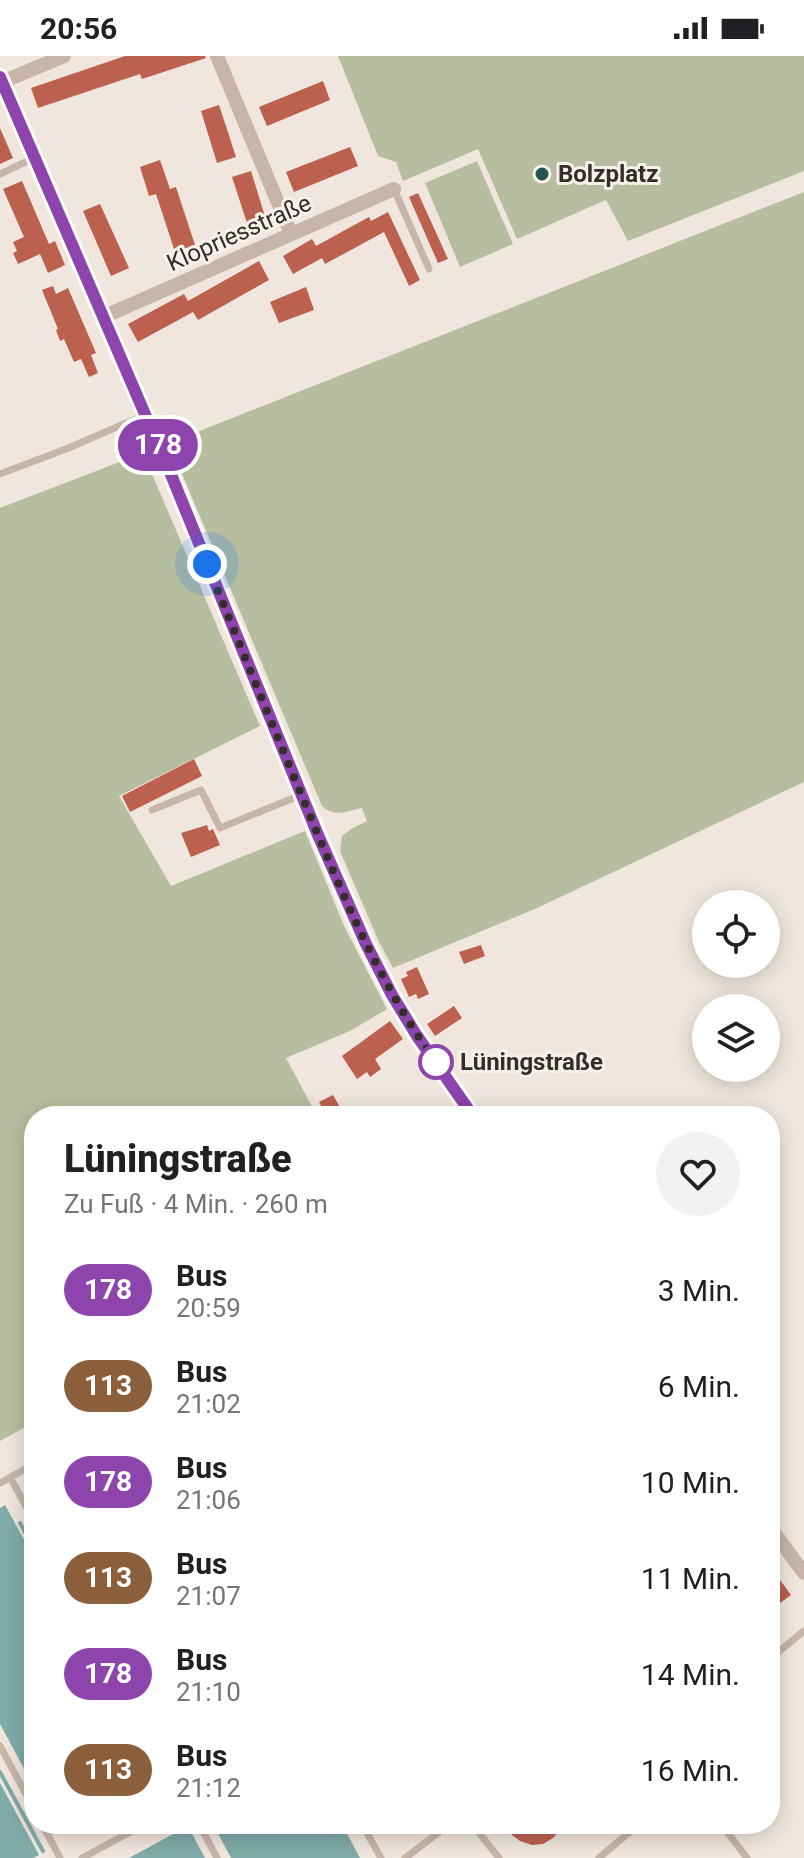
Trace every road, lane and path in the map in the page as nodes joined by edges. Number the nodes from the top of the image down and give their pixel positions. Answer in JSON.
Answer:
{"nodes":[{"id":1,"x":64,"y":56,"type":"edge"},
{"id":2,"x":217,"y":56,"type":"edge"},
{"id":3,"x":1,"y":80,"type":"edge"},
{"id":4,"x":6,"y":106,"type":"edge"},
{"id":5,"x":34,"y":158,"type":"junction"},
{"id":6,"x":0,"y":174,"type":"edge"},
{"id":7,"x":394,"y":189,"type":"joint"},
{"id":8,"x":291,"y":234,"type":"junction"},
{"id":9,"x":429,"y":269,"type":"dead end"},
{"id":10,"x":103,"y":317,"type":"junction"},
{"id":11,"x":145,"y":415,"type":"junction"},
{"id":12,"x":0,"y":474,"type":"edge"},
{"id":13,"x":301,"y":795,"type":"junction"},
{"id":14,"x":152,"y":810,"type":"dead end"},
{"id":15,"x":466,"y":1106,"type":"edge"},
{"id":16,"x":24,"y":1469,"type":"edge"},
{"id":17,"x":10,"y":1477,"type":"junction"},
{"id":18,"x":0,"y":1483,"type":"edge"},
{"id":19,"x":24,"y":1503,"type":"edge"},
{"id":20,"x":780,"y":1541,"type":"edge"},
{"id":21,"x":804,"y":1573,"type":"edge"},
{"id":22,"x":804,"y":1631,"type":"edge"},
{"id":23,"x":780,"y":1651,"type":"edge"},
{"id":24,"x":0,"y":1746,"type":"edge"},
{"id":25,"x":24,"y":1790,"type":"edge"},
{"id":26,"x":47,"y":1834,"type":"edge"},
{"id":27,"x":126,"y":1834,"type":"edge"},
{"id":28,"x":204,"y":1834,"type":"edge"},
{"id":29,"x":368,"y":1834,"type":"edge"},
{"id":30,"x":437,"y":1834,"type":"edge"},
{"id":31,"x":480,"y":1834,"type":"edge"},
{"id":32,"x":627,"y":1834,"type":"edge"},
{"id":33,"x":729,"y":1834,"type":"edge"},
{"id":34,"x":60,"y":1858,"type":"edge"},
{"id":35,"x":82,"y":1858,"type":"edge"},
{"id":36,"x":217,"y":1858,"type":"edge"},
{"id":37,"x":381,"y":1858,"type":"edge"},
{"id":38,"x":405,"y":1858,"type":"edge"},
{"id":39,"x":499,"y":1858,"type":"edge"},
{"id":40,"x":599,"y":1858,"type":"edge"},
{"id":41,"x":747,"y":1858,"type":"edge"}],
"edges":[{"from":1,"to":3,"type":"street"},
{"from":2,"to":8,"type":"street"},
{"from":3,"to":4,"type":"street"},
{"from":4,"to":5,"type":"street"},
{"from":5,"to":6,"type":"lane"},
{"from":5,"to":10,"type":"street"},
{"from":7,"to":8,"type":"street","name":"Klopriesstraße"},
{"from":7,"to":9,"type":"lane"},
{"from":8,"to":10,"type":"street","name":"Klopriesstraße"},
{"from":10,"to":11,"type":"street"},
{"from":11,"to":12,"type":"lane"},
{"from":11,"to":13,"type":"street"},
{"from":13,"to":14,"type":"lane"},
{"from":13,"to":15,"type":"street"},
{"from":16,"to":17,"type":"lane"},
{"from":17,"to":18,"type":"lane"},
{"from":17,"to":19,"type":"lane"},
{"from":20,"to":21,"type":"street"},
{"from":22,"to":23,"type":"lane"},
{"from":24,"to":25,"type":"lane"},
{"from":26,"to":34,"type":"lane"},
{"from":27,"to":35,"type":"lane"},
{"from":28,"to":36,"type":"lane"},
{"from":29,"to":37,"type":"lane"},
{"from":30,"to":38,"type":"lane"},
{"from":31,"to":39,"type":"lane"},
{"from":32,"to":40,"type":"lane"},
{"from":33,"to":41,"type":"lane"}]}
